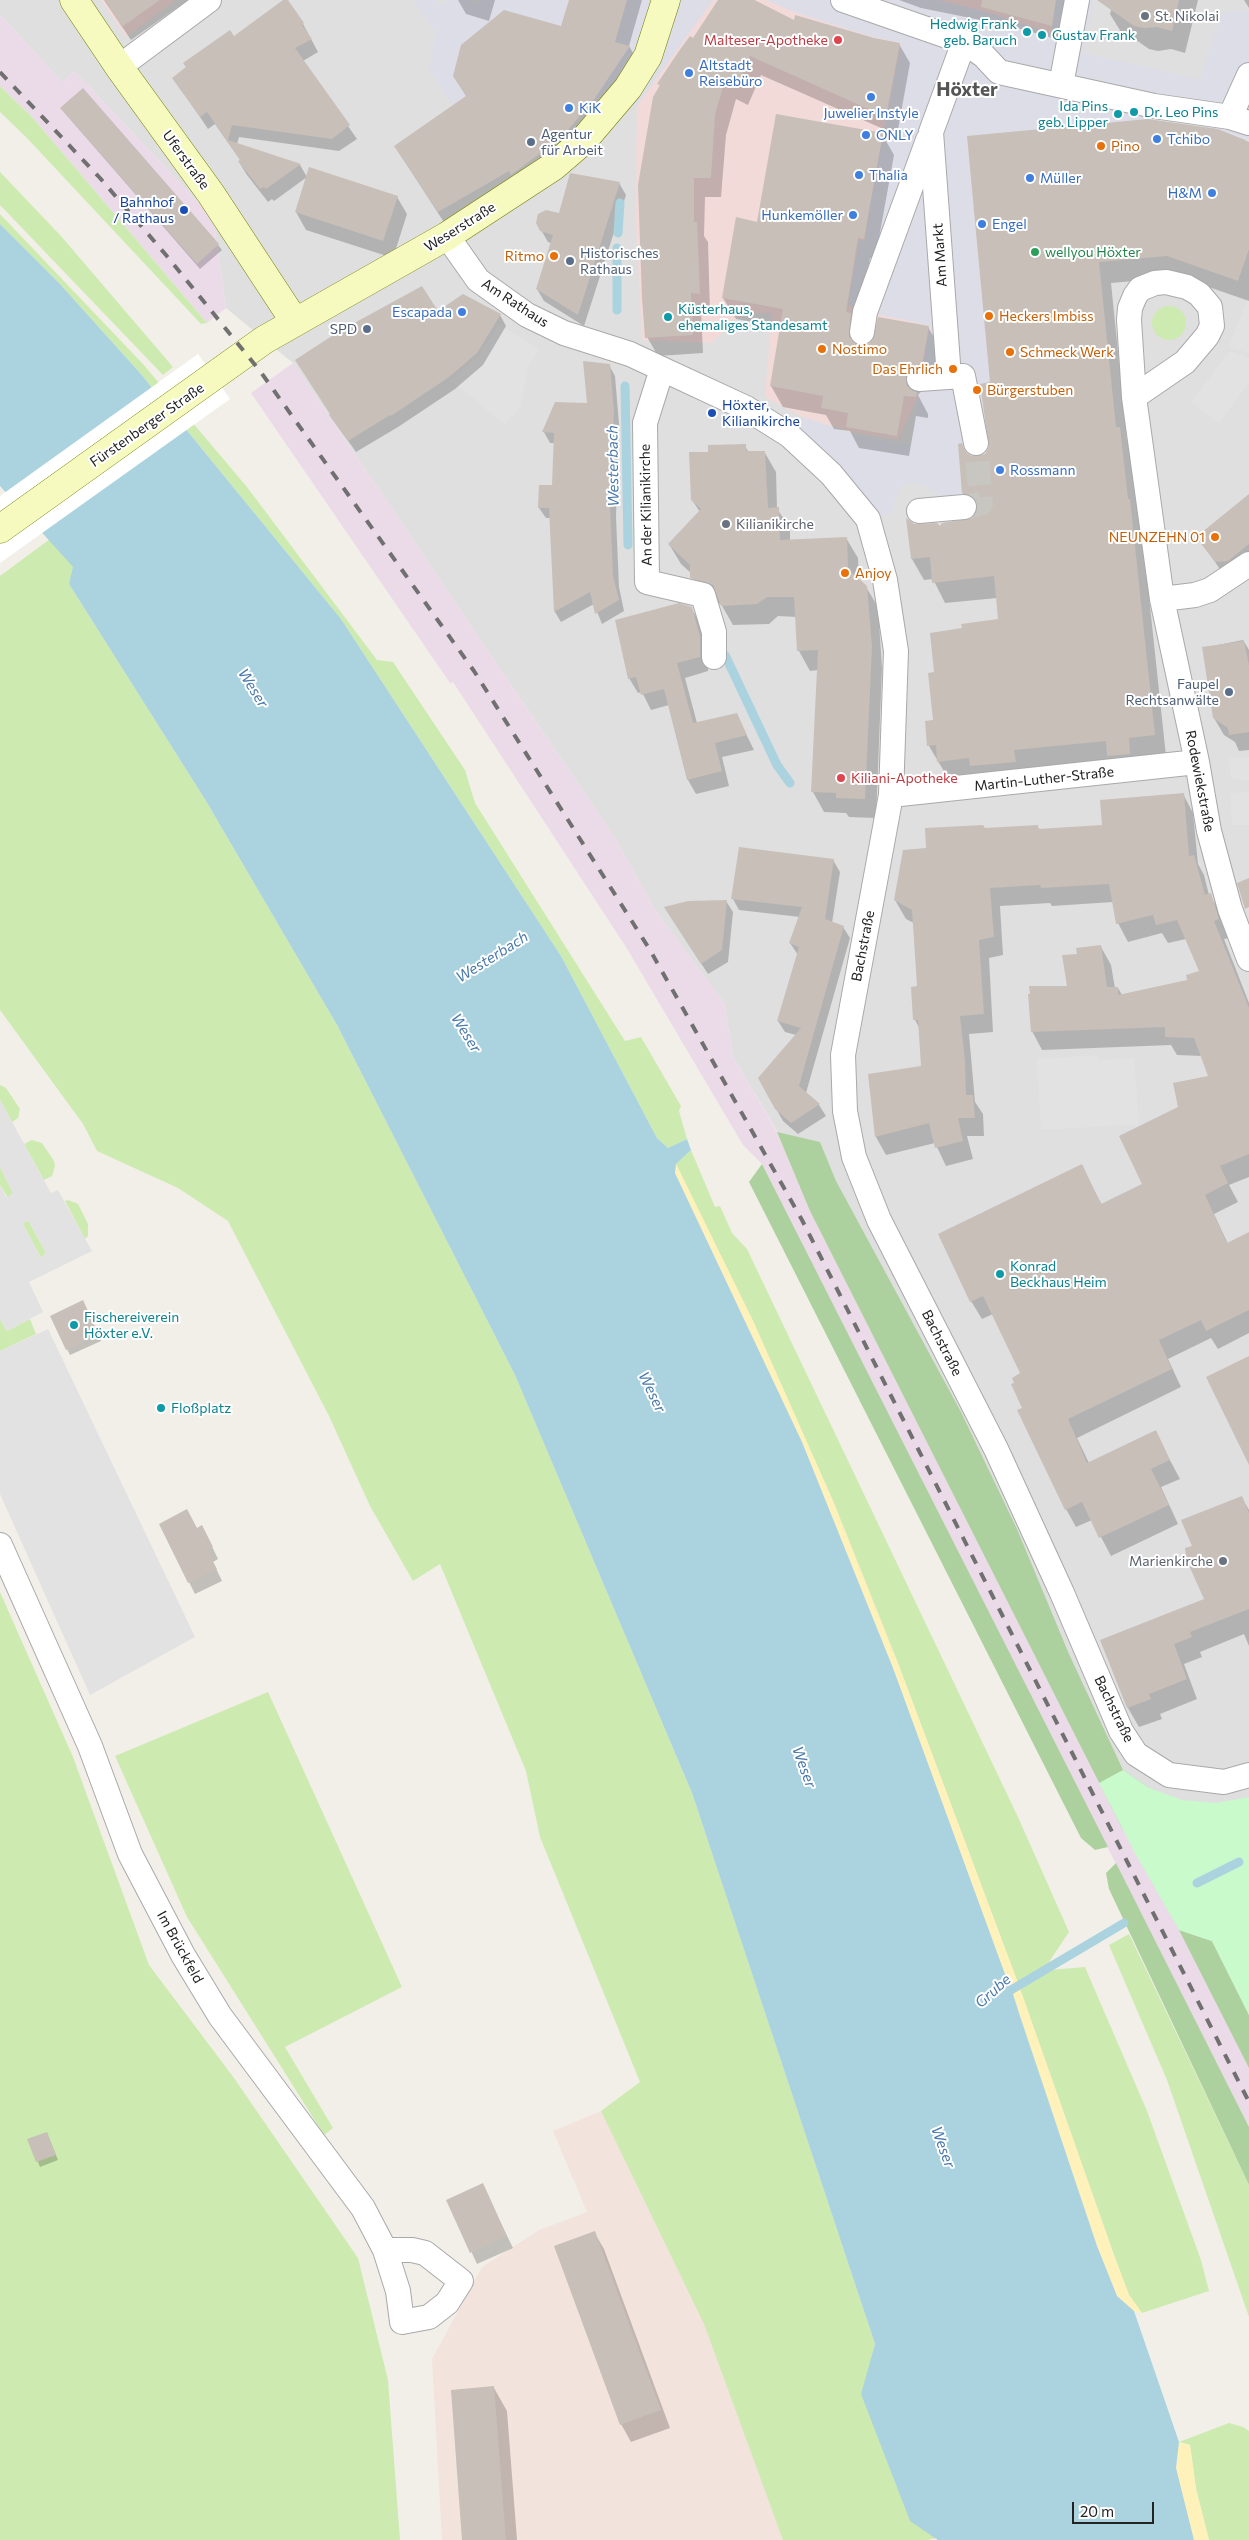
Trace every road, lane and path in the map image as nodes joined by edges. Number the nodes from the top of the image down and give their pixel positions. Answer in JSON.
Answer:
{"nodes":[{"id":1,"x":74,"y":0,"type":"edge"},
{"id":2,"x":209,"y":0,"type":"edge"},
{"id":3,"x":666,"y":0,"type":"edge"},
{"id":4,"x":844,"y":0,"type":"edge"},
{"id":5,"x":1077,"y":0,"type":"edge"},
{"id":6,"x":964,"y":42,"type":"junction"},
{"id":7,"x":119,"y":67,"type":"junction"},
{"id":8,"x":1249,"y":75,"type":"edge"},
{"id":9,"x":1061,"y":84,"type":"junction"},
{"id":10,"x":1239,"y":120,"type":"edge"},
{"id":11,"x":931,"y":132,"type":"junction"},
{"id":12,"x":447,"y":236,"type":"junction"},
{"id":13,"x":295,"y":322,"type":"junction"},
{"id":14,"x":862,"y":332,"type":"dead end"},
{"id":15,"x":662,"y":369,"type":"junction"},
{"id":16,"x":949,"y":377,"type":"junction"},
{"id":17,"x":919,"y":379,"type":"dead end"},
{"id":18,"x":1134,"y":397,"type":"junction"},
{"id":19,"x":976,"y":443,"type":"tunnel mouth"},
{"id":20,"x":964,"y":507,"type":"tunnel mouth"},
{"id":21,"x":919,"y":511,"type":"dead end"},
{"id":22,"x":0,"y":529,"type":"edge"},
{"id":23,"x":1249,"y":564,"type":"edge"},
{"id":24,"x":1162,"y":599,"type":"junction"},
{"id":25,"x":714,"y":657,"type":"dead end"},
{"id":26,"x":1197,"y":762,"type":"junction"},
{"id":27,"x":891,"y":795,"type":"junction"},
{"id":28,"x":1249,"y":959,"type":"edge"},
{"id":29,"x":0,"y":1545,"type":"edge"},
{"id":30,"x":1249,"y":1775,"type":"edge"},
{"id":31,"x":385,"y":2250,"type":"junction"}],
"edges":[{"from":1,"to":7,"type":"main road","name":"Uferstraße"},
{"from":2,"to":7,"type":"street"},
{"from":3,"to":12,"type":"main road","name":"Weserstraße"},
{"from":4,"to":6,"type":"street"},
{"from":5,"to":9,"type":"street"},
{"from":6,"to":9,"type":"street"},
{"from":6,"to":11,"type":"street","name":"Am Markt"},
{"from":7,"to":13,"type":"main road","name":"Uferstraße"},
{"from":8,"to":10,"type":"street"},
{"from":9,"to":10,"type":"street"},
{"from":11,"to":14,"type":"street","name":"Am Markt"},
{"from":11,"to":16,"type":"street","name":"Am Markt"},
{"from":12,"to":13,"type":"main road","name":"Weserstraße"},
{"from":12,"to":15,"type":"street","name":"Am Rathaus"},
{"from":13,"to":22,"type":"main road","name":"Fürstenberger Straße"},
{"from":15,"to":25,"type":"street","name":"An der Kilianikirche"},
{"from":15,"to":27,"type":"street"},
{"from":16,"to":17,"type":"street"},
{"from":16,"to":19,"type":"street"},
{"from":18,"to":18,"type":"street","name":"Rodewiekstraße"},
{"from":18,"to":24,"type":"street","name":"Rodewiekstraße"},
{"from":20,"to":21,"type":"street"},
{"from":23,"to":24,"type":"street"},
{"from":24,"to":26,"type":"street","name":"Rodewiekstraße"},
{"from":26,"to":27,"type":"street","name":"Martin-Luther-Straße"},
{"from":26,"to":28,"type":"street","name":"Rodewiekstraße"},
{"from":27,"to":30,"type":"street","name":"Bachstraße"},
{"from":29,"to":31,"type":"street","name":"Im Brückfeld"},
{"from":31,"to":31,"type":"street","name":"Im Brückfeld"}]}
